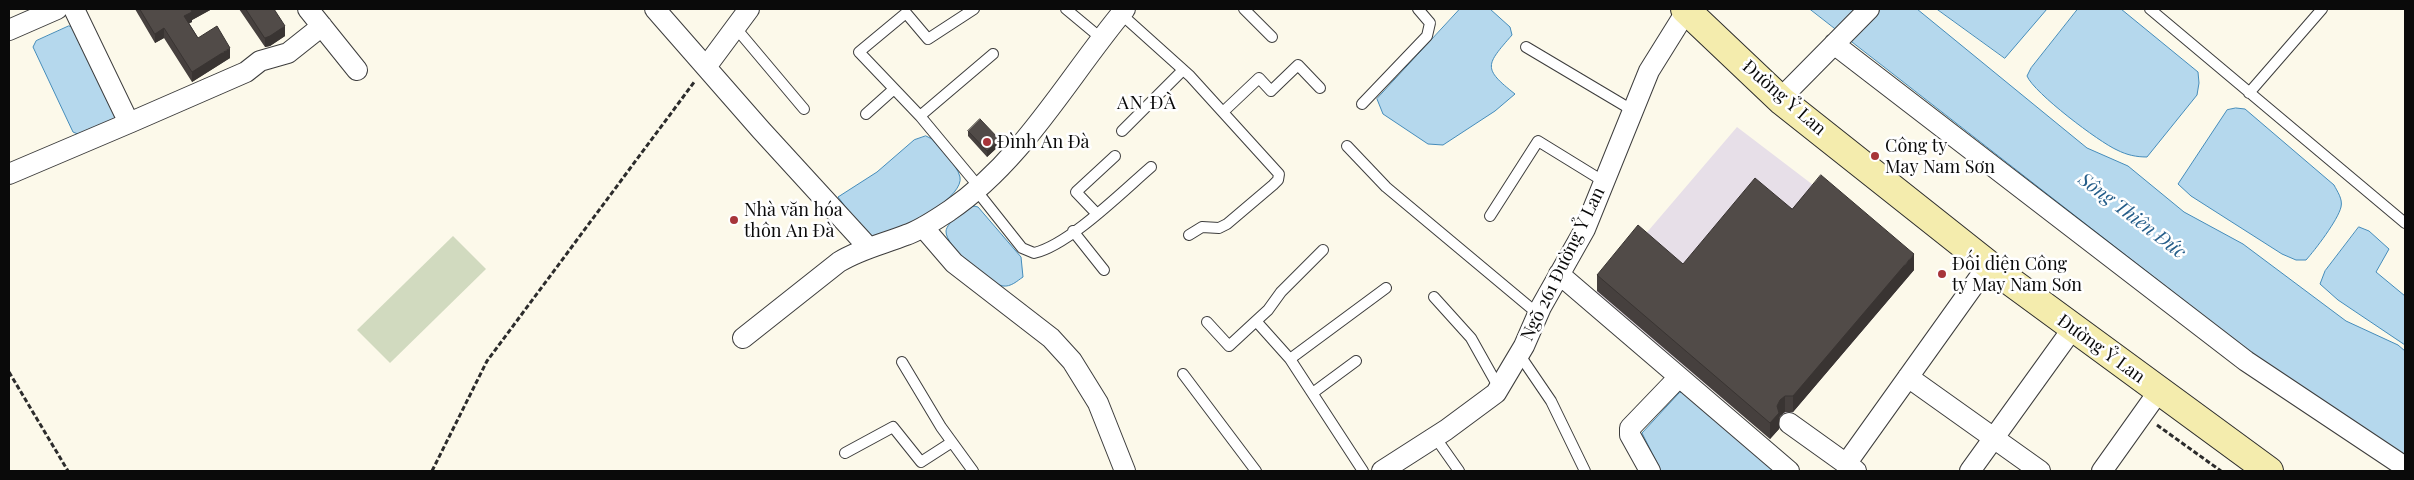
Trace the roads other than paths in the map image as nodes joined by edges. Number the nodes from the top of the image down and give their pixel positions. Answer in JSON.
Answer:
{"nodes":[{"id":1,"x":57,"y":9,"type":"edge"},
{"id":2,"x":74,"y":9,"type":"edge"},
{"id":3,"x":308,"y":9,"type":"edge"},
{"id":4,"x":655,"y":9,"type":"edge"},
{"id":5,"x":749,"y":9,"type":"edge"},
{"id":6,"x":974,"y":9,"type":"edge"},
{"id":7,"x":1066,"y":9,"type":"edge"},
{"id":8,"x":1244,"y":9,"type":"edge"},
{"id":9,"x":1418,"y":9,"type":"edge"},
{"id":10,"x":1868,"y":9,"type":"edge"},
{"id":11,"x":2150,"y":9,"type":"edge"},
{"id":12,"x":2322,"y":9,"type":"edge"},
{"id":13,"x":1686,"y":10,"type":"edge"},
{"id":14,"x":1123,"y":11,"type":"edge"},
{"id":15,"x":31,"y":14,"type":"edge"},
{"id":16,"x":322,"y":26,"type":"junction"},
{"id":17,"x":735,"y":27,"type":"junction"},
{"id":18,"x":9,"y":30,"type":"edge"},
{"id":19,"x":1272,"y":37,"type":"dead end"},
{"id":20,"x":1102,"y":38,"type":"junction"},
{"id":21,"x":1834,"y":44,"type":"junction"},
{"id":22,"x":1526,"y":47,"type":"dead end"},
{"id":23,"x":993,"y":54,"type":"dead end"},
{"id":24,"x":706,"y":67,"type":"junction"},
{"id":25,"x":357,"y":70,"type":"dead end"},
{"id":26,"x":1183,"y":70,"type":"junction"},
{"id":27,"x":1320,"y":88,"type":"dead end"},
{"id":28,"x":894,"y":89,"type":"junction"},
{"id":29,"x":2249,"y":93,"type":"junction"},
{"id":30,"x":1780,"y":99,"type":"junction"},
{"id":31,"x":1362,"y":104,"type":"dead end"},
{"id":32,"x":804,"y":109,"type":"dead end"},
{"id":33,"x":1632,"y":110,"type":"junction"},
{"id":34,"x":1223,"y":112,"type":"junction"},
{"id":35,"x":866,"y":114,"type":"dead end"},
{"id":36,"x":920,"y":116,"type":"junction"},
{"id":37,"x":129,"y":124,"type":"junction"},
{"id":38,"x":1122,"y":131,"type":"dead end"},
{"id":39,"x":1347,"y":146,"type":"dead end"},
{"id":40,"x":1115,"y":156,"type":"dead end"},
{"id":41,"x":1151,"y":167,"type":"dead end"},
{"id":42,"x":9,"y":174,"type":"edge"},
{"id":43,"x":1603,"y":181,"type":"junction"},
{"id":44,"x":978,"y":188,"type":"junction"},
{"id":45,"x":1096,"y":213,"type":"junction"},
{"id":46,"x":1490,"y":216,"type":"dead end"},
{"id":47,"x":2405,"y":223,"type":"edge"},
{"id":48,"x":923,"y":226,"type":"junction"},
{"id":49,"x":1073,"y":231,"type":"junction"},
{"id":50,"x":1189,"y":235,"type":"dead end"},
{"id":51,"x":869,"y":248,"type":"junction"},
{"id":52,"x":1323,"y":250,"type":"dead end"},
{"id":53,"x":1989,"y":264,"type":"junction"},
{"id":54,"x":1104,"y":270,"type":"dead end"},
{"id":55,"x":1559,"y":274,"type":"junction"},
{"id":56,"x":1386,"y":288,"type":"dead end"},
{"id":57,"x":1434,"y":297,"type":"dead end"},
{"id":58,"x":1538,"y":314,"type":"junction"},
{"id":59,"x":1256,"y":321,"type":"junction"},
{"id":60,"x":1207,"y":322,"type":"dead end"},
{"id":61,"x":2073,"y":328,"type":"junction"},
{"id":62,"x":743,"y":338,"type":"dead end"},
{"id":63,"x":1519,"y":354,"type":"junction"},
{"id":64,"x":1290,"y":359,"type":"junction"},
{"id":65,"x":1356,"y":361,"type":"dead end"},
{"id":66,"x":902,"y":362,"type":"dead end"},
{"id":67,"x":1183,"y":374,"type":"dead end"},
{"id":68,"x":1679,"y":377,"type":"junction"},
{"id":69,"x":1908,"y":377,"type":"junction"},
{"id":70,"x":1499,"y":388,"type":"junction"},
{"id":71,"x":2160,"y":391,"type":"junction"},
{"id":72,"x":1314,"y":392,"type":"junction"},
{"id":73,"x":1788,"y":423,"type":"dead end"},
{"id":74,"x":1435,"y":437,"type":"junction"},
{"id":75,"x":1994,"y":438,"type":"junction"},
{"id":76,"x":952,"y":442,"type":"junction"},
{"id":77,"x":845,"y":453,"type":"dead end"},
{"id":78,"x":1852,"y":467,"type":"edge"},
{"id":79,"x":2405,"y":467,"type":"edge"},
{"id":80,"x":973,"y":471,"type":"edge"},
{"id":81,"x":1125,"y":471,"type":"edge"},
{"id":82,"x":1256,"y":471,"type":"edge"},
{"id":83,"x":1363,"y":471,"type":"edge"},
{"id":84,"x":1382,"y":471,"type":"edge"},
{"id":85,"x":1460,"y":471,"type":"edge"},
{"id":86,"x":1585,"y":471,"type":"edge"},
{"id":87,"x":1650,"y":471,"type":"edge"},
{"id":88,"x":1789,"y":471,"type":"edge"},
{"id":89,"x":1970,"y":471,"type":"edge"},
{"id":90,"x":2040,"y":471,"type":"edge"},
{"id":91,"x":2102,"y":471,"type":"edge"},
{"id":92,"x":2270,"y":471,"type":"edge"}],
"edges":[{"from":1,"to":15,"type":"street"},
{"from":2,"to":37,"type":"street"},
{"from":3,"to":16,"type":"street"},
{"from":4,"to":24,"type":"street"},
{"from":5,"to":17,"type":"street"},
{"from":6,"to":28,"type":"lane"},
{"from":7,"to":20,"type":"lane"},
{"from":8,"to":19,"type":"lane"},
{"from":9,"to":31,"type":"lane"},
{"from":10,"to":21,"type":"street"},
{"from":11,"to":29,"type":"lane"},
{"from":12,"to":29,"type":"lane"},
{"from":13,"to":30,"type":"main road","name":"Đường Ỷ Lan"},
{"from":13,"to":33,"type":"street","name":"Ngõ 261 Đường Ỷ Lan"},
{"from":14,"to":20,"type":"street"},
{"from":14,"to":26,"type":"lane"},
{"from":15,"to":18,"type":"street"},
{"from":16,"to":25,"type":"street"},
{"from":16,"to":37,"type":"street"},
{"from":17,"to":24,"type":"street"},
{"from":17,"to":32,"type":"lane"},
{"from":20,"to":44,"type":"street"},
{"from":21,"to":30,"type":"street"},
{"from":21,"to":79,"type":"street"},
{"from":22,"to":33,"type":"lane"},
{"from":23,"to":36,"type":"lane"},
{"from":24,"to":51,"type":"street"},
{"from":26,"to":34,"type":"lane"},
{"from":26,"to":38,"type":"lane"},
{"from":27,"to":34,"type":"lane"},
{"from":28,"to":35,"type":"lane"},
{"from":28,"to":36,"type":"lane"},
{"from":29,"to":47,"type":"lane"},
{"from":30,"to":53,"type":"main road","name":"Đường Ỷ Lan"},
{"from":33,"to":43,"type":"street","name":"Ngõ 261 Đường Ỷ Lan"},
{"from":34,"to":50,"type":"lane"},
{"from":36,"to":44,"type":"lane"},
{"from":37,"to":42,"type":"street"},
{"from":39,"to":58,"type":"lane"},
{"from":40,"to":45,"type":"lane"},
{"from":41,"to":45,"type":"lane"},
{"from":43,"to":46,"type":"lane"},
{"from":43,"to":55,"type":"street","name":"Ngõ 261 Đường Ỷ Lan"},
{"from":44,"to":48,"type":"street"},
{"from":44,"to":49,"type":"lane"},
{"from":45,"to":49,"type":"lane"},
{"from":48,"to":51,"type":"street"},
{"from":48,"to":81,"type":"street"},
{"from":49,"to":54,"type":"lane"},
{"from":51,"to":62,"type":"street"},
{"from":52,"to":59,"type":"lane"},
{"from":53,"to":61,"type":"main road","name":"Đường Ỷ Lan"},
{"from":53,"to":69,"type":"street"},
{"from":55,"to":58,"type":"street","name":"Ngõ 261 Đường Ỷ Lan"},
{"from":55,"to":68,"type":"street"},
{"from":56,"to":64,"type":"lane"},
{"from":57,"to":70,"type":"lane"},
{"from":58,"to":63,"type":"street","name":"Ngõ 261 Đường Ỷ Lan"},
{"from":59,"to":60,"type":"lane"},
{"from":59,"to":64,"type":"lane"},
{"from":61,"to":71,"type":"main road","name":"Đường Ỷ Lan"},
{"from":61,"to":75,"type":"street"},
{"from":63,"to":70,"type":"street","name":"Ngõ 261 Đường Ỷ Lan"},
{"from":63,"to":86,"type":"lane"},
{"from":64,"to":72,"type":"lane"},
{"from":65,"to":72,"type":"lane"},
{"from":66,"to":76,"type":"lane"},
{"from":67,"to":82,"type":"lane"},
{"from":68,"to":87,"type":"street"},
{"from":68,"to":88,"type":"street"},
{"from":69,"to":75,"type":"street"},
{"from":69,"to":78,"type":"street"},
{"from":70,"to":74,"type":"street","name":"Ngõ 261 Đường Ỷ Lan"},
{"from":71,"to":91,"type":"street"},
{"from":71,"to":92,"type":"main road","name":"Đường Ỷ Lan"},
{"from":72,"to":83,"type":"lane"},
{"from":73,"to":78,"type":"street"},
{"from":74,"to":84,"type":"street","name":"Ngõ 261 Đường Ỷ Lan"},
{"from":74,"to":85,"type":"lane"},
{"from":75,"to":89,"type":"street"},
{"from":75,"to":90,"type":"street"},
{"from":76,"to":77,"type":"lane"},
{"from":76,"to":80,"type":"lane"}]}
